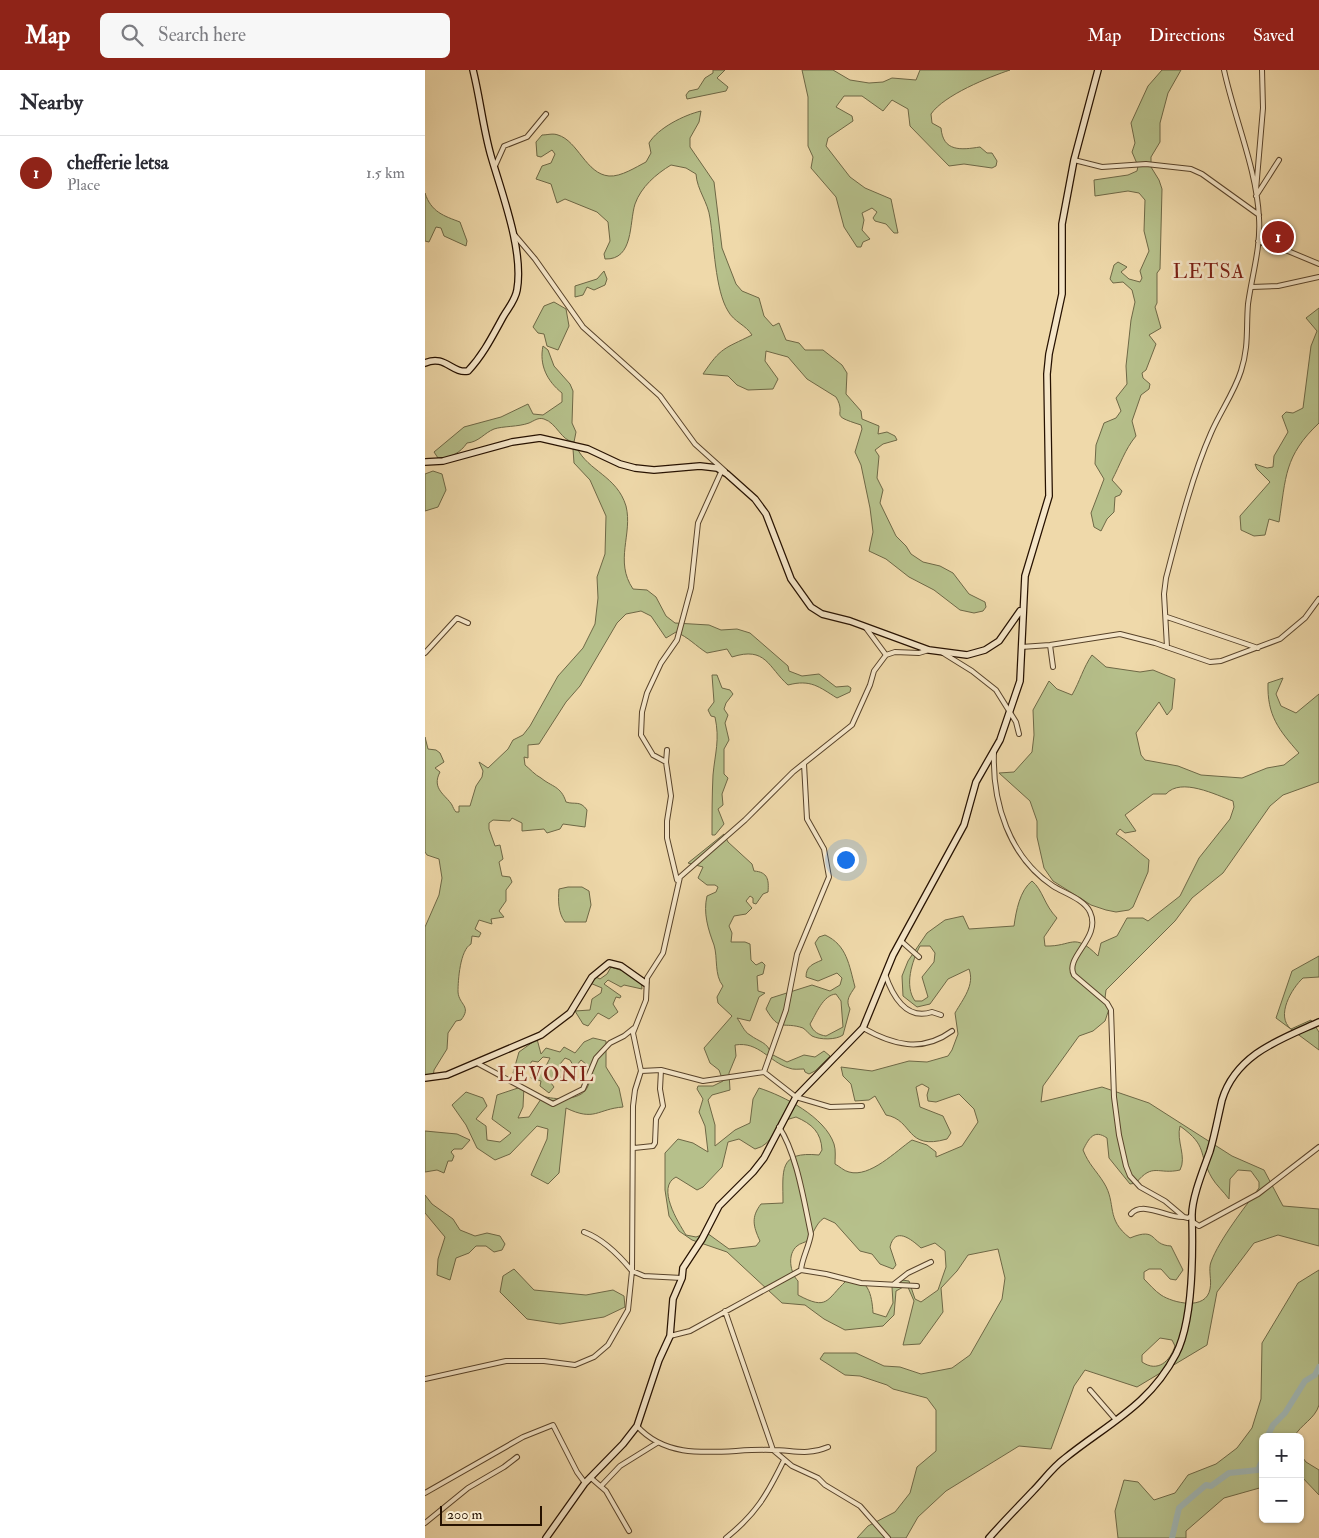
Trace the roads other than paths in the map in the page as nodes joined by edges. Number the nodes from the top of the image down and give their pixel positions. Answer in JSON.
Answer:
{"nodes":[{"id":1,"x":473,"y":70,"type":"edge"},
{"id":2,"x":1098,"y":70,"type":"edge"},
{"id":3,"x":1224,"y":70,"type":"edge"},
{"id":4,"x":1262,"y":70,"type":"edge"},
{"id":5,"x":546,"y":114,"type":"dead end"},
{"id":6,"x":1074,"y":160,"type":"junction"},
{"id":7,"x":1279,"y":160,"type":"dead end"},
{"id":8,"x":495,"y":166,"type":"junction"},
{"id":9,"x":1256,"y":196,"type":"junction"},
{"id":10,"x":1259,"y":215,"type":"junction"},
{"id":11,"x":511,"y":230,"type":"junction"},
{"id":12,"x":1258,"y":241,"type":"junction"},
{"id":13,"x":1319,"y":264,"type":"edge"},
{"id":14,"x":1319,"y":277,"type":"edge"},
{"id":15,"x":1252,"y":287,"type":"junction"},
{"id":16,"x":425,"y":363,"type":"edge"},
{"id":17,"x":425,"y":462,"type":"edge"},
{"id":18,"x":725,"y":472,"type":"junction"},
{"id":19,"x":1319,"y":599,"type":"edge"},
{"id":20,"x":1021,"y":609,"type":"junction"},
{"id":21,"x":1167,"y":617,"type":"junction"},
{"id":22,"x":468,"y":623,"type":"dead end"},
{"id":23,"x":866,"y":628,"type":"junction"},
{"id":24,"x":1050,"y":645,"type":"junction"},
{"id":25,"x":1021,"y":647,"type":"junction"},
{"id":26,"x":1167,"y":647,"type":"junction"},
{"id":27,"x":1259,"y":648,"type":"junction"},
{"id":28,"x":929,"y":650,"type":"junction"},
{"id":29,"x":941,"y":652,"type":"junction"},
{"id":30,"x":425,"y":654,"type":"edge"},
{"id":31,"x":886,"y":655,"type":"junction"},
{"id":32,"x":1053,"y":667,"type":"dead end"},
{"id":33,"x":1008,"y":712,"type":"junction"},
{"id":34,"x":1019,"y":734,"type":"dead end"},
{"id":35,"x":994,"y":749,"type":"junction"},
{"id":36,"x":667,"y":750,"type":"dead end"},
{"id":37,"x":666,"y":762,"type":"junction"},
{"id":38,"x":803,"y":764,"type":"junction"},
{"id":39,"x":678,"y":882,"type":"junction"},
{"id":40,"x":901,"y":940,"type":"junction"},
{"id":41,"x":919,"y":957,"type":"dead end"},
{"id":42,"x":885,"y":974,"type":"junction"},
{"id":43,"x":645,"y":983,"type":"junction"},
{"id":44,"x":941,"y":1016,"type":"dead end"},
{"id":45,"x":1319,"y":1022,"type":"edge"},
{"id":46,"x":635,"y":1027,"type":"junction"},
{"id":47,"x":863,"y":1028,"type":"junction"},
{"id":48,"x":952,"y":1031,"type":"dead end"},
{"id":49,"x":475,"y":1062,"type":"junction"},
{"id":50,"x":661,"y":1070,"type":"junction"},
{"id":51,"x":641,"y":1071,"type":"junction"},
{"id":52,"x":763,"y":1072,"type":"junction"},
{"id":53,"x":425,"y":1078,"type":"edge"},
{"id":54,"x":796,"y":1096,"type":"junction"},
{"id":55,"x":862,"y":1106,"type":"dead end"},
{"id":56,"x":778,"y":1127,"type":"junction"},
{"id":57,"x":1319,"y":1147,"type":"edge"},
{"id":58,"x":634,"y":1148,"type":"junction"},
{"id":59,"x":1131,"y":1214,"type":"dead end"},
{"id":60,"x":1192,"y":1215,"type":"junction"},
{"id":61,"x":1184,"y":1217,"type":"junction"},
{"id":62,"x":1193,"y":1222,"type":"junction"},
{"id":63,"x":583,"y":1232,"type":"dead end"},
{"id":64,"x":931,"y":1262,"type":"dead end"},
{"id":65,"x":801,"y":1270,"type":"junction"},
{"id":66,"x":632,"y":1271,"type":"junction"},
{"id":67,"x":682,"y":1278,"type":"junction"},
{"id":68,"x":894,"y":1284,"type":"junction"},
{"id":69,"x":917,"y":1286,"type":"dead end"},
{"id":70,"x":725,"y":1311,"type":"junction"},
{"id":71,"x":670,"y":1336,"type":"junction"},
{"id":72,"x":425,"y":1379,"type":"edge"},
{"id":73,"x":1090,"y":1390,"type":"dead end"},
{"id":74,"x":1116,"y":1420,"type":"junction"},
{"id":75,"x":637,"y":1426,"type":"junction"},
{"id":76,"x":657,"y":1443,"type":"junction"},
{"id":77,"x":828,"y":1448,"type":"dead end"},
{"id":78,"x":773,"y":1450,"type":"junction"},
{"id":79,"x":517,"y":1457,"type":"dead end"},
{"id":80,"x":784,"y":1460,"type":"junction"},
{"id":81,"x":591,"y":1478,"type":"junction"},
{"id":82,"x":585,"y":1483,"type":"junction"},
{"id":83,"x":602,"y":1485,"type":"junction"},
{"id":84,"x":425,"y":1493,"type":"edge"},
{"id":85,"x":425,"y":1523,"type":"edge"},
{"id":86,"x":629,"y":1531,"type":"dead end"},
{"id":87,"x":546,"y":1538,"type":"edge"},
{"id":88,"x":726,"y":1538,"type":"edge"},
{"id":89,"x":888,"y":1538,"type":"edge"},
{"id":90,"x":989,"y":1538,"type":"edge"}],
"edges":[{"from":1,"to":8,"type":"street"},
{"from":2,"to":6,"type":"street"},
{"from":3,"to":9,"type":"street"},
{"from":4,"to":9,"type":"street"},
{"from":5,"to":8,"type":"street"},
{"from":6,"to":10,"type":"street"},
{"from":6,"to":20,"type":"street"},
{"from":7,"to":9,"type":"street"},
{"from":8,"to":11,"type":"street"},
{"from":9,"to":10,"type":"street"},
{"from":10,"to":12,"type":"street"},
{"from":11,"to":16,"type":"street"},
{"from":11,"to":18,"type":"street"},
{"from":12,"to":13,"type":"street"},
{"from":12,"to":15,"type":"street"},
{"from":14,"to":15,"type":"street"},
{"from":15,"to":21,"type":"street"},
{"from":17,"to":18,"type":"street"},
{"from":18,"to":23,"type":"street"},
{"from":18,"to":37,"type":"street"},
{"from":19,"to":27,"type":"street"},
{"from":20,"to":25,"type":"street"},
{"from":20,"to":29,"type":"street"},
{"from":21,"to":26,"type":"street"},
{"from":21,"to":27,"type":"street"},
{"from":22,"to":30,"type":"street"},
{"from":23,"to":28,"type":"street"},
{"from":23,"to":31,"type":"street"},
{"from":24,"to":25,"type":"street"},
{"from":24,"to":26,"type":"street"},
{"from":24,"to":32,"type":"street"},
{"from":25,"to":33,"type":"street"},
{"from":26,"to":27,"type":"street"},
{"from":28,"to":29,"type":"street"},
{"from":28,"to":31,"type":"street"},
{"from":29,"to":33,"type":"street"},
{"from":31,"to":38,"type":"street"},
{"from":33,"to":34,"type":"street"},
{"from":33,"to":35,"type":"street"},
{"from":35,"to":40,"type":"street"},
{"from":35,"to":61,"type":"street"},
{"from":36,"to":37,"type":"street"},
{"from":37,"to":39,"type":"street"},
{"from":38,"to":39,"type":"street"},
{"from":38,"to":52,"type":"street"},
{"from":39,"to":43,"type":"street"},
{"from":40,"to":41,"type":"street"},
{"from":40,"to":42,"type":"street"},
{"from":42,"to":44,"type":"street"},
{"from":42,"to":47,"type":"street"},
{"from":43,"to":46,"type":"street"},
{"from":43,"to":49,"type":"street"},
{"from":45,"to":60,"type":"street"},
{"from":46,"to":49,"type":"street"},
{"from":46,"to":51,"type":"street"},
{"from":47,"to":48,"type":"street"},
{"from":47,"to":54,"type":"street"},
{"from":49,"to":53,"type":"street"},
{"from":50,"to":51,"type":"street"},
{"from":50,"to":52,"type":"street"},
{"from":50,"to":58,"type":"street"},
{"from":51,"to":58,"type":"street"},
{"from":52,"to":54,"type":"street"},
{"from":54,"to":55,"type":"street"},
{"from":54,"to":56,"type":"street"},
{"from":56,"to":65,"type":"street"},
{"from":56,"to":67,"type":"street"},
{"from":57,"to":62,"type":"street"},
{"from":58,"to":66,"type":"street"},
{"from":59,"to":61,"type":"street"},
{"from":60,"to":61,"type":"street"},
{"from":60,"to":62,"type":"street"},
{"from":62,"to":74,"type":"street"},
{"from":63,"to":66,"type":"street"},
{"from":64,"to":68,"type":"street"},
{"from":65,"to":68,"type":"street"},
{"from":65,"to":70,"type":"street"},
{"from":66,"to":67,"type":"street"},
{"from":66,"to":72,"type":"street"},
{"from":67,"to":71,"type":"street"},
{"from":68,"to":69,"type":"street"},
{"from":70,"to":71,"type":"street"},
{"from":70,"to":78,"type":"street"},
{"from":71,"to":75,"type":"street"},
{"from":73,"to":74,"type":"street"},
{"from":74,"to":90,"type":"street"},
{"from":75,"to":76,"type":"street"},
{"from":75,"to":81,"type":"street"},
{"from":76,"to":78,"type":"street"},
{"from":76,"to":83,"type":"street"},
{"from":77,"to":78,"type":"street"},
{"from":78,"to":80,"type":"street"},
{"from":79,"to":85,"type":"street"},
{"from":80,"to":88,"type":"street"},
{"from":80,"to":89,"type":"street"},
{"from":81,"to":82,"type":"street"},
{"from":81,"to":83,"type":"street"},
{"from":82,"to":84,"type":"street"},
{"from":82,"to":87,"type":"street"},
{"from":83,"to":86,"type":"street"}]}
